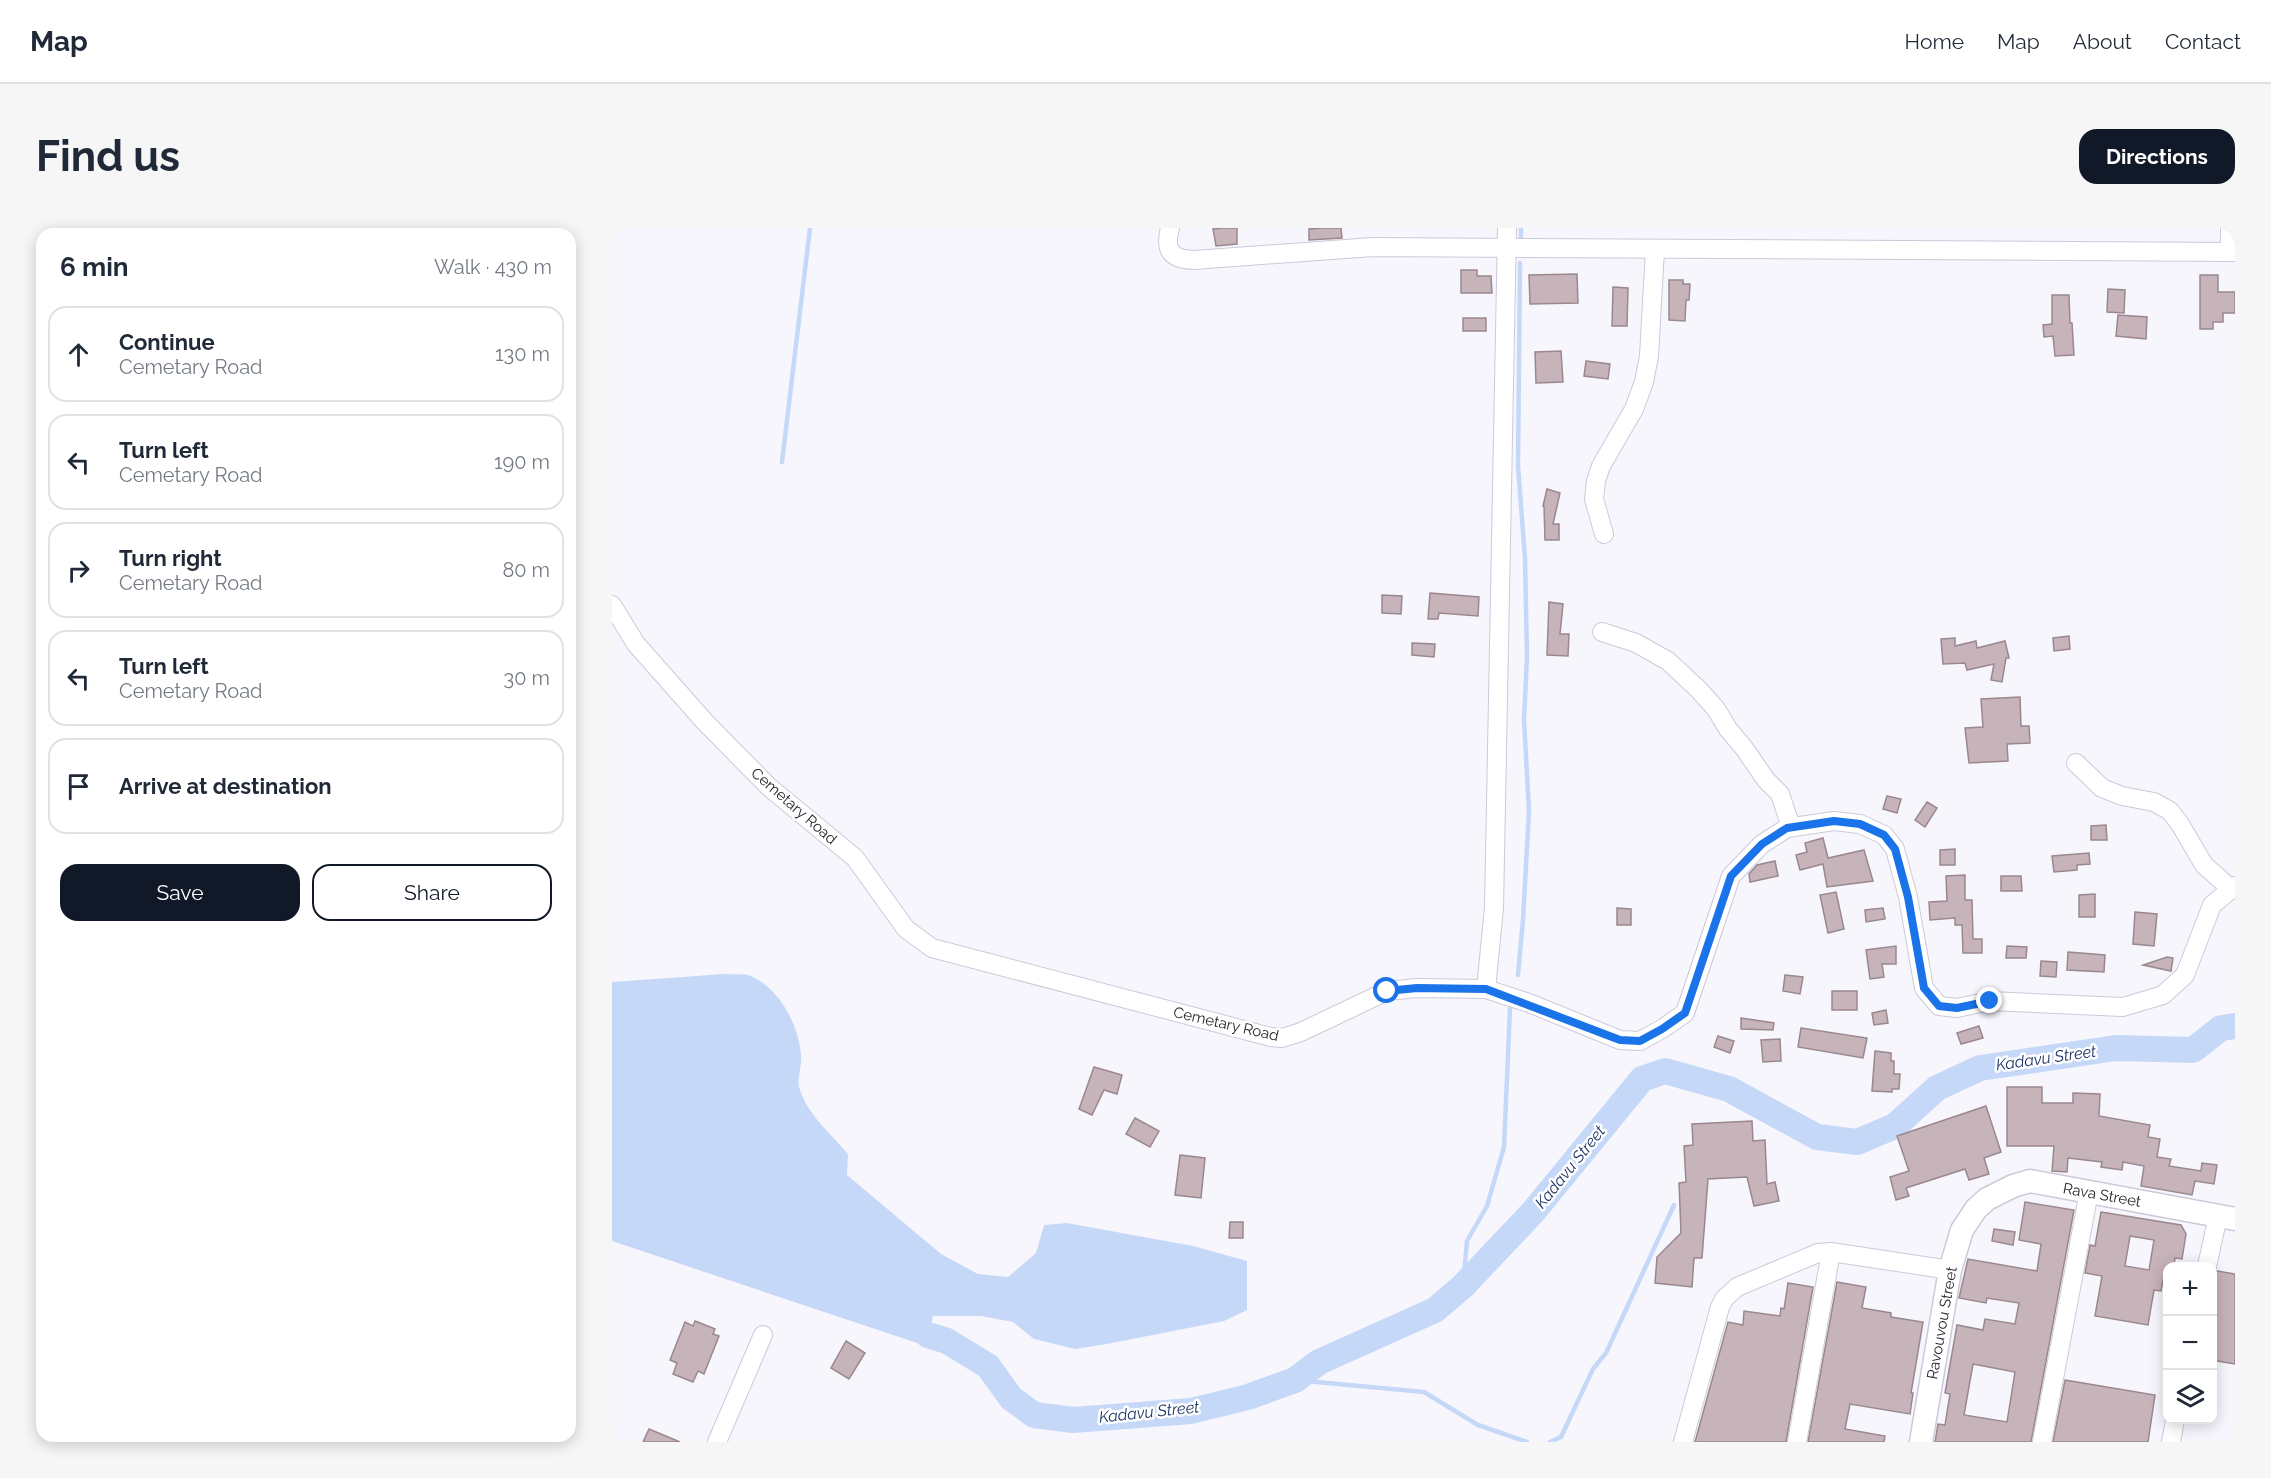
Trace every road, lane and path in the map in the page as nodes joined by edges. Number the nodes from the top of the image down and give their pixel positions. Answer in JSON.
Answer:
{"nodes":[{"id":1,"x":1170,"y":228,"type":"edge"},
{"id":2,"x":1508,"y":228,"type":"edge"},
{"id":3,"x":2230,"y":228,"type":"edge"},
{"id":4,"x":1507,"y":249,"type":"junction"},
{"id":5,"x":1655,"y":250,"type":"junction"},
{"id":6,"x":2233,"y":252,"type":"edge"},
{"id":7,"x":1604,"y":534,"type":"dead end"},
{"id":8,"x":612,"y":605,"type":"edge"},
{"id":9,"x":1602,"y":632,"type":"dead end"},
{"id":10,"x":2076,"y":763,"type":"dead end"},
{"id":11,"x":1791,"y":827,"type":"junction"},
{"id":12,"x":2233,"y":887,"type":"edge"},
{"id":13,"x":1493,"y":991,"type":"junction"},
{"id":14,"x":2089,"y":1192,"type":"junction"},
{"id":15,"x":1976,"y":1209,"type":"joint"},
{"id":16,"x":2226,"y":1217,"type":"edge"},
{"id":17,"x":1831,"y":1252,"type":"junction"},
{"id":18,"x":2209,"y":1262,"type":"edge"},
{"id":19,"x":1950,"y":1270,"type":"junction"},
{"id":20,"x":763,"y":1335,"type":"dead end"},
{"id":21,"x":2174,"y":1424,"type":"edge"},
{"id":22,"x":717,"y":1442,"type":"edge"},
{"id":23,"x":1683,"y":1442,"type":"edge"},
{"id":24,"x":1797,"y":1442,"type":"edge"},
{"id":25,"x":1921,"y":1442,"type":"edge"},
{"id":26,"x":2042,"y":1442,"type":"edge"},
{"id":27,"x":2171,"y":1442,"type":"edge"}],
"edges":[{"from":1,"to":4,"type":"street"},
{"from":2,"to":4,"type":"street"},
{"from":3,"to":6,"type":"street"},
{"from":4,"to":5,"type":"street"},
{"from":4,"to":13,"type":"street"},
{"from":5,"to":6,"type":"street"},
{"from":5,"to":7,"type":"street"},
{"from":8,"to":13,"type":"street","name":"Cemetary Road"},
{"from":9,"to":11,"type":"street"},
{"from":10,"to":12,"type":"street"},
{"from":11,"to":12,"type":"street","name":"Cemetary Road"},
{"from":11,"to":13,"type":"street","name":"Cemetary Road"},
{"from":14,"to":15,"type":"main road","name":"Rava Street"},
{"from":14,"to":16,"type":"main road","name":"Rava Street"},
{"from":14,"to":26,"type":"street"},
{"from":15,"to":19,"type":"main road","name":"Ravouvou Street"},
{"from":16,"to":18,"type":"street"},
{"from":17,"to":19,"type":"street"},
{"from":17,"to":23,"type":"street"},
{"from":17,"to":24,"type":"street"},
{"from":19,"to":25,"type":"main road","name":"Ravouvou Street"},
{"from":20,"to":22,"type":"street"},
{"from":21,"to":27,"type":"street"}]}
